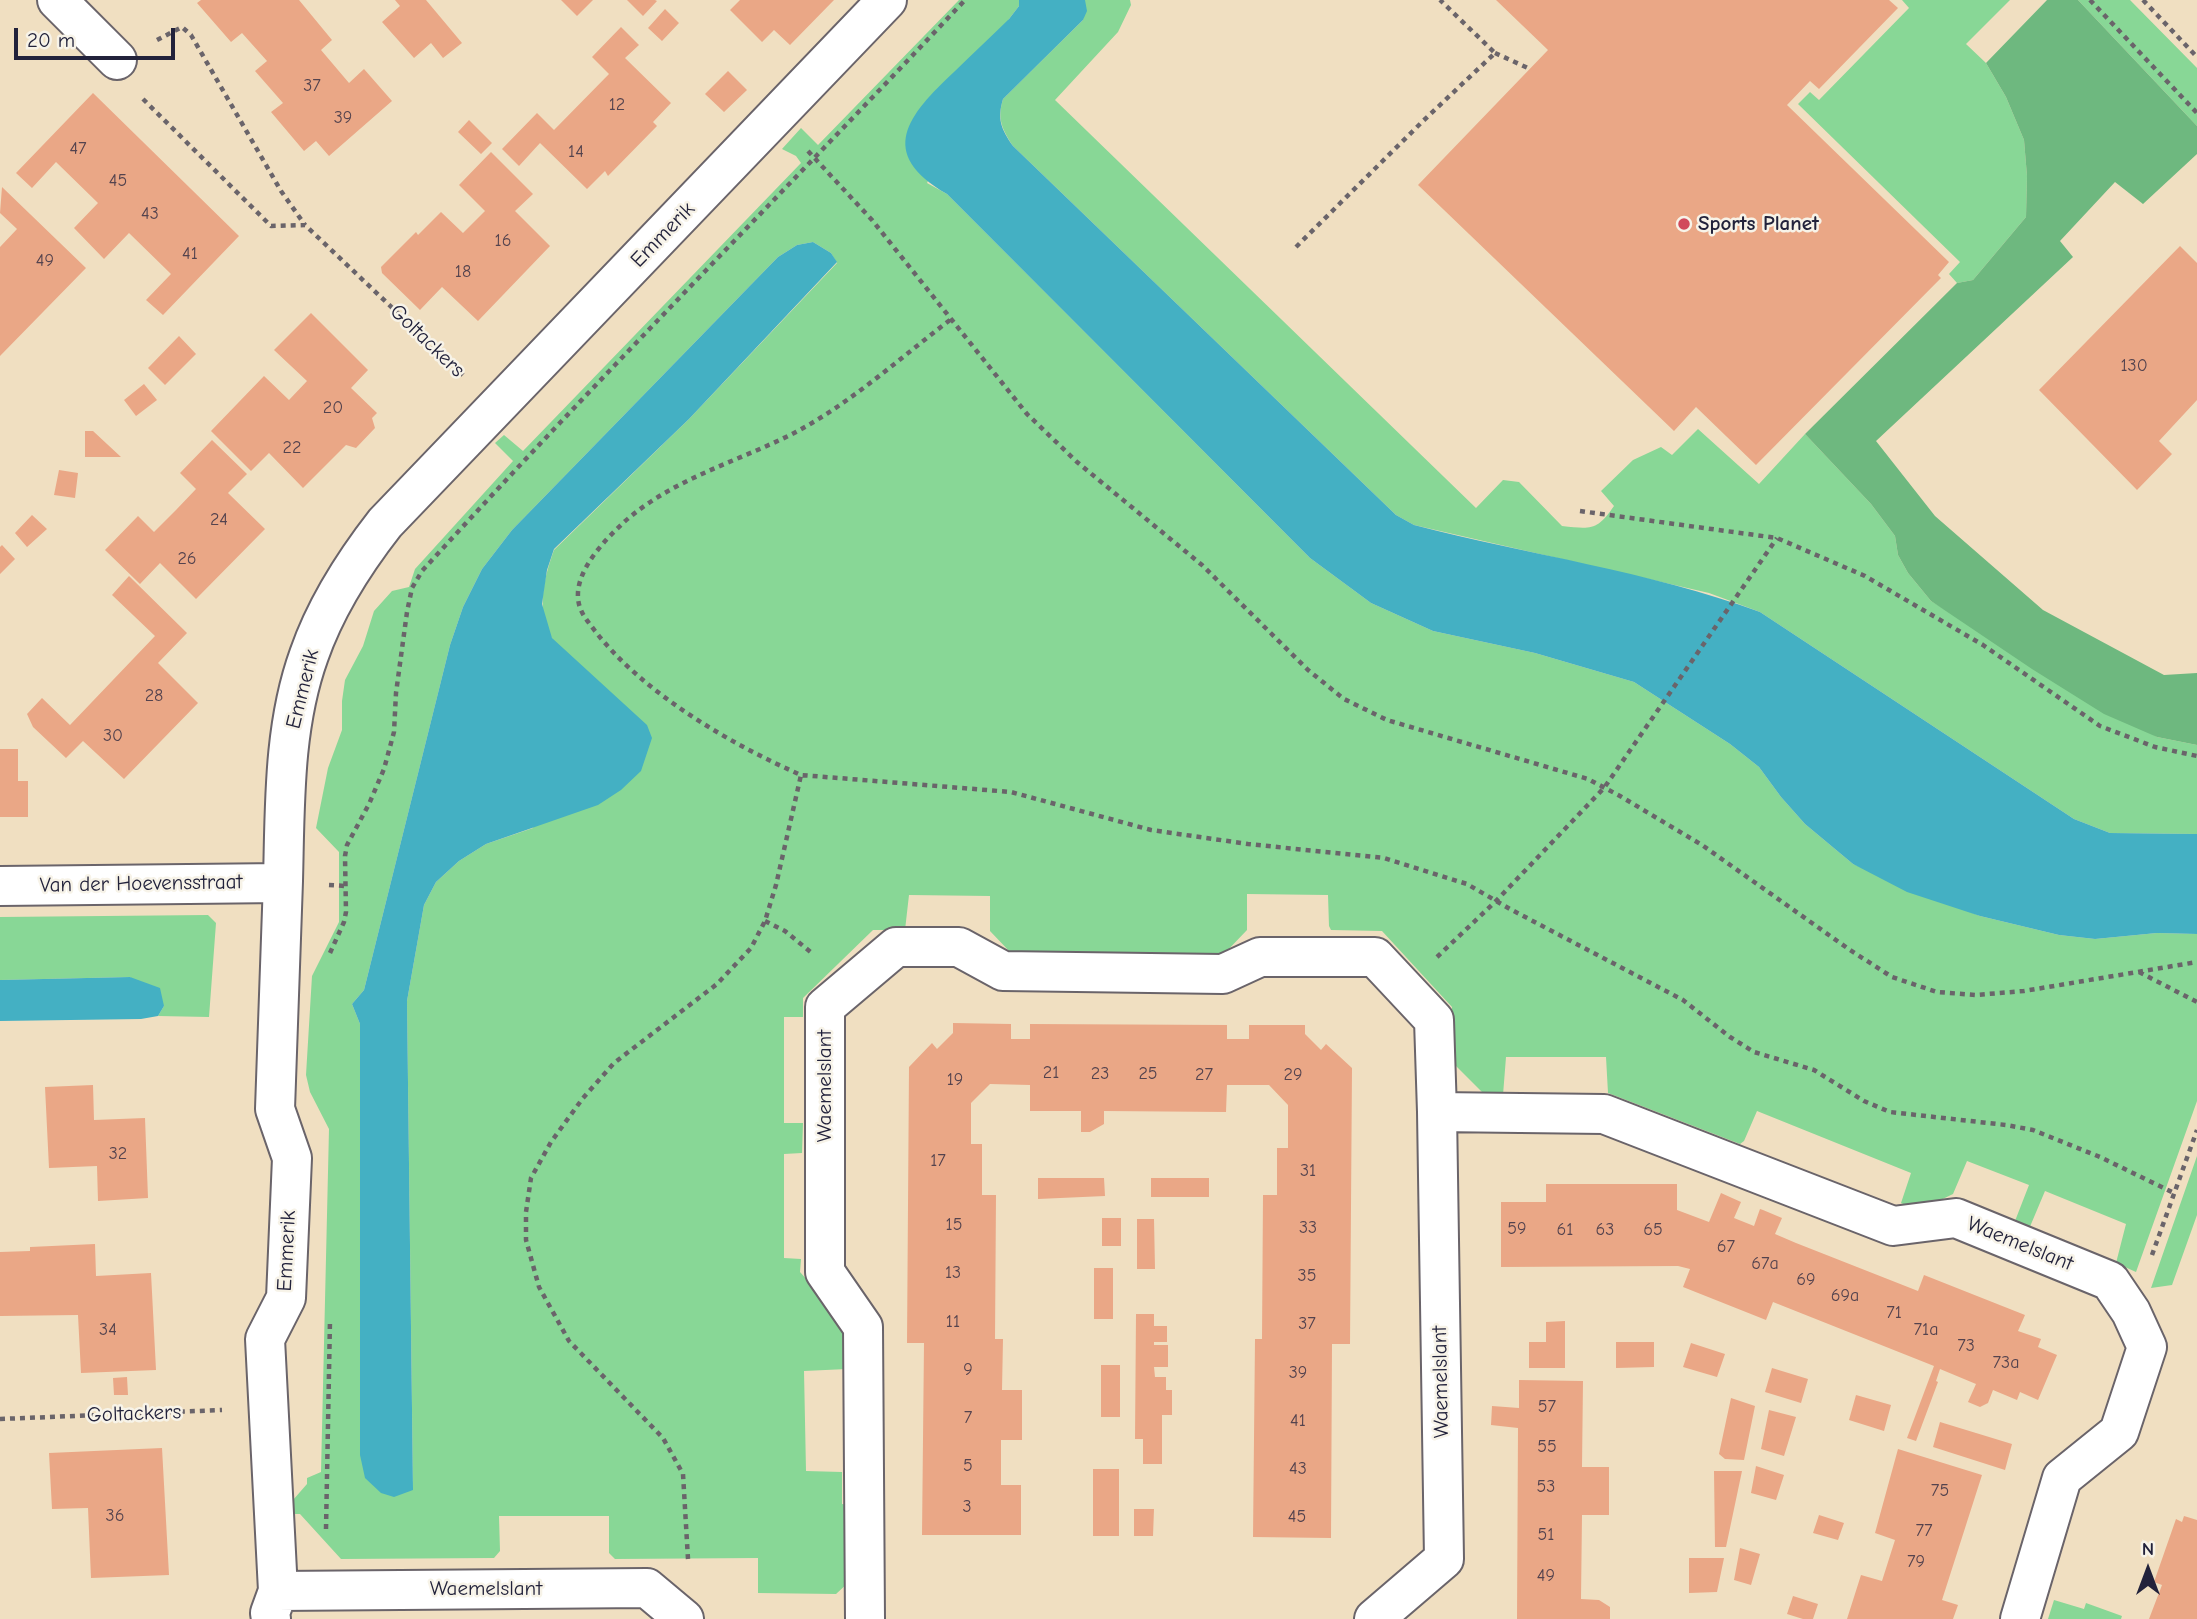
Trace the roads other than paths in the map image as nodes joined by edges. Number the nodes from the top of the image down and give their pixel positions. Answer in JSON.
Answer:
{"nodes":[{"id":1,"x":57,"y":0,"type":"edge"},
{"id":2,"x":887,"y":0,"type":"edge"},
{"id":3,"x":117,"y":60,"type":"road end"},
{"id":4,"x":282,"y":883,"type":"junction"},
{"id":5,"x":0,"y":886,"type":"edge"},
{"id":6,"x":1437,"y":1112,"type":"junction"},
{"id":7,"x":274,"y":1605,"type":"edge"},
{"id":8,"x":305,"y":1619,"type":"edge"},
{"id":9,"x":684,"y":1619,"type":"edge"},
{"id":10,"x":865,"y":1619,"type":"edge"},
{"id":11,"x":1374,"y":1619,"type":"edge"},
{"id":12,"x":2020,"y":1619,"type":"edge"}],
"edges":[{"from":1,"to":3,"type":"street"},
{"from":2,"to":4,"type":"street","name":"Emmerik"},
{"from":4,"to":5,"type":"street","name":"Van der Hoevensstraat"},
{"from":4,"to":7,"type":"street","name":"Emmerik"},
{"from":6,"to":10,"type":"street","name":"Waemelslant"},
{"from":6,"to":11,"type":"street","name":"Waemelslant"},
{"from":6,"to":12,"type":"street","name":"Waemelslant"},
{"from":7,"to":8,"type":"street"},
{"from":7,"to":9,"type":"street","name":"Waemelslant"}]}
